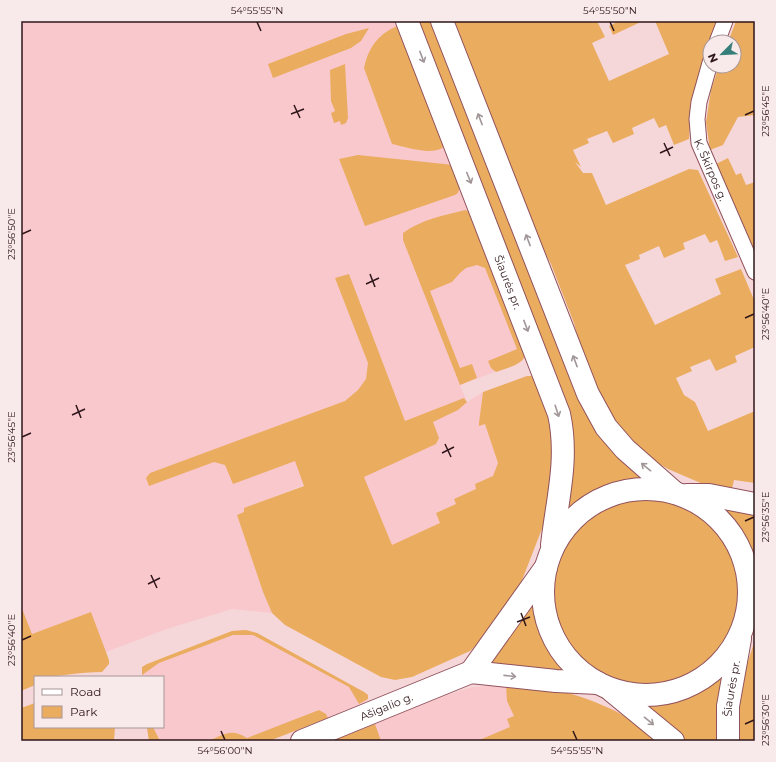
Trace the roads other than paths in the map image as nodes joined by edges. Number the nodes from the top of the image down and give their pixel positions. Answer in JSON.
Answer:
{"nodes":[{"id":1,"x":407,"y":21,"type":"edge"},
{"id":2,"x":442,"y":21,"type":"edge"},
{"id":3,"x":725,"y":21,"type":"edge"},
{"id":4,"x":720,"y":34,"type":"edge"},
{"id":5,"x":707,"y":74,"type":"edge"},
{"id":6,"x":755,"y":272,"type":"edge"},
{"id":7,"x":679,"y":494,"type":"junction"},
{"id":8,"x":755,"y":504,"type":"edge"},
{"id":9,"x":549,"y":559,"type":"junction"},
{"id":10,"x":755,"y":614,"type":"edge"},
{"id":11,"x":741,"y":634,"type":"junction"},
{"id":12,"x":471,"y":672,"type":"junction"},
{"id":13,"x":603,"y":685,"type":"junction"},
{"id":14,"x":302,"y":741,"type":"edge"},
{"id":15,"x":673,"y":741,"type":"edge"},
{"id":16,"x":728,"y":741,"type":"edge"}],
"edges":[{"from":1,"to":9,"type":"main road","name":"Šiaurės pr.","one_way":true},
{"from":7,"to":2,"type":"main road","one_way":true},
{"from":3,"to":4,"type":"street"},
{"from":5,"to":6,"type":"street","name":"K. Škirpos g."},
{"from":7,"to":8,"type":"main road"},
{"from":7,"to":9,"type":"main road"},
{"from":7,"to":11,"type":"main road","name":"Šiaurės pr."},
{"from":9,"to":12,"type":"main road"},
{"from":9,"to":13,"type":"main road","name":"Šiaurės pr."},
{"from":10,"to":11,"type":"main road"},
{"from":11,"to":13,"type":"main road"},
{"from":11,"to":16,"type":"main road","name":"Šiaurės pr."},
{"from":12,"to":13,"type":"main road","name":"Ašigalio g.","one_way":true},
{"from":12,"to":14,"type":"main road","name":"Ašigalio g."},
{"from":13,"to":15,"type":"main road","one_way":true}]}
